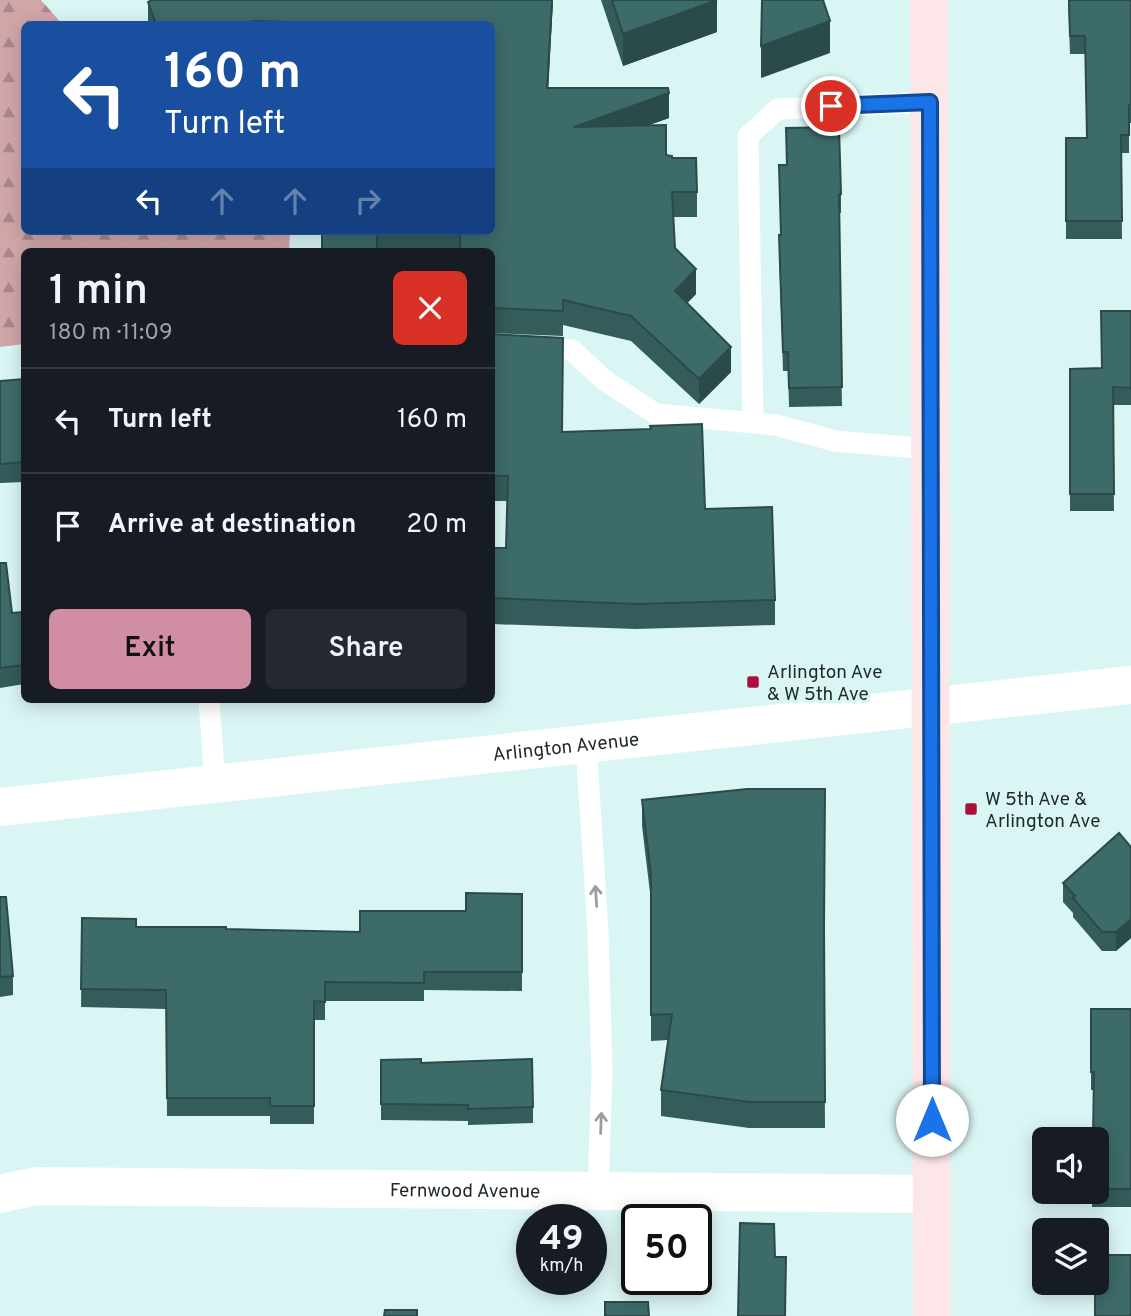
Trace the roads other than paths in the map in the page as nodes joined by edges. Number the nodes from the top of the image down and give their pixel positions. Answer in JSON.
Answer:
{"nodes":[{"id":1,"x":929,"y":0,"type":"edge"},
{"id":2,"x":930,"y":102,"type":"junction"},
{"id":3,"x":495,"y":346,"type":"edge"},
{"id":4,"x":753,"y":422,"type":"junction"},
{"id":5,"x":930,"y":449,"type":"junction"},
{"id":6,"x":1131,"y":685,"type":"edge"},
{"id":7,"x":209,"y":703,"type":"edge"},
{"id":8,"x":931,"y":706,"type":"junction"},
{"id":9,"x":586,"y":745,"type":"junction"},
{"id":10,"x":215,"y":783,"type":"junction"},
{"id":11,"x":0,"y":807,"type":"edge"},
{"id":12,"x":598,"y":1192,"type":"junction"},
{"id":13,"x":0,"y":1194,"type":"edge"},
{"id":14,"x":932,"y":1194,"type":"junction"},
{"id":15,"x":932,"y":1316,"type":"edge"}],
"edges":[{"from":1,"to":2,"type":"main road"},
{"from":2,"to":4,"type":"lane"},
{"from":2,"to":5,"type":"main road"},
{"from":3,"to":4,"type":"lane"},
{"from":4,"to":5,"type":"lane"},
{"from":5,"to":8,"type":"main road"},
{"from":6,"to":8,"type":"street","name":"Arlington Avenue"},
{"from":7,"to":10,"type":"lane"},
{"from":8,"to":9,"type":"street","name":"Arlington Avenue"},
{"from":8,"to":14,"type":"main road"},
{"from":9,"to":10,"type":"street","name":"Arlington Avenue"},
{"from":12,"to":9,"type":"lane","one_way":true},
{"from":10,"to":11,"type":"street","name":"Arlington Avenue"},
{"from":12,"to":13,"type":"street","name":"Fernwood Avenue"},
{"from":12,"to":14,"type":"street","name":"Fernwood Avenue"},
{"from":14,"to":15,"type":"main road"}]}
